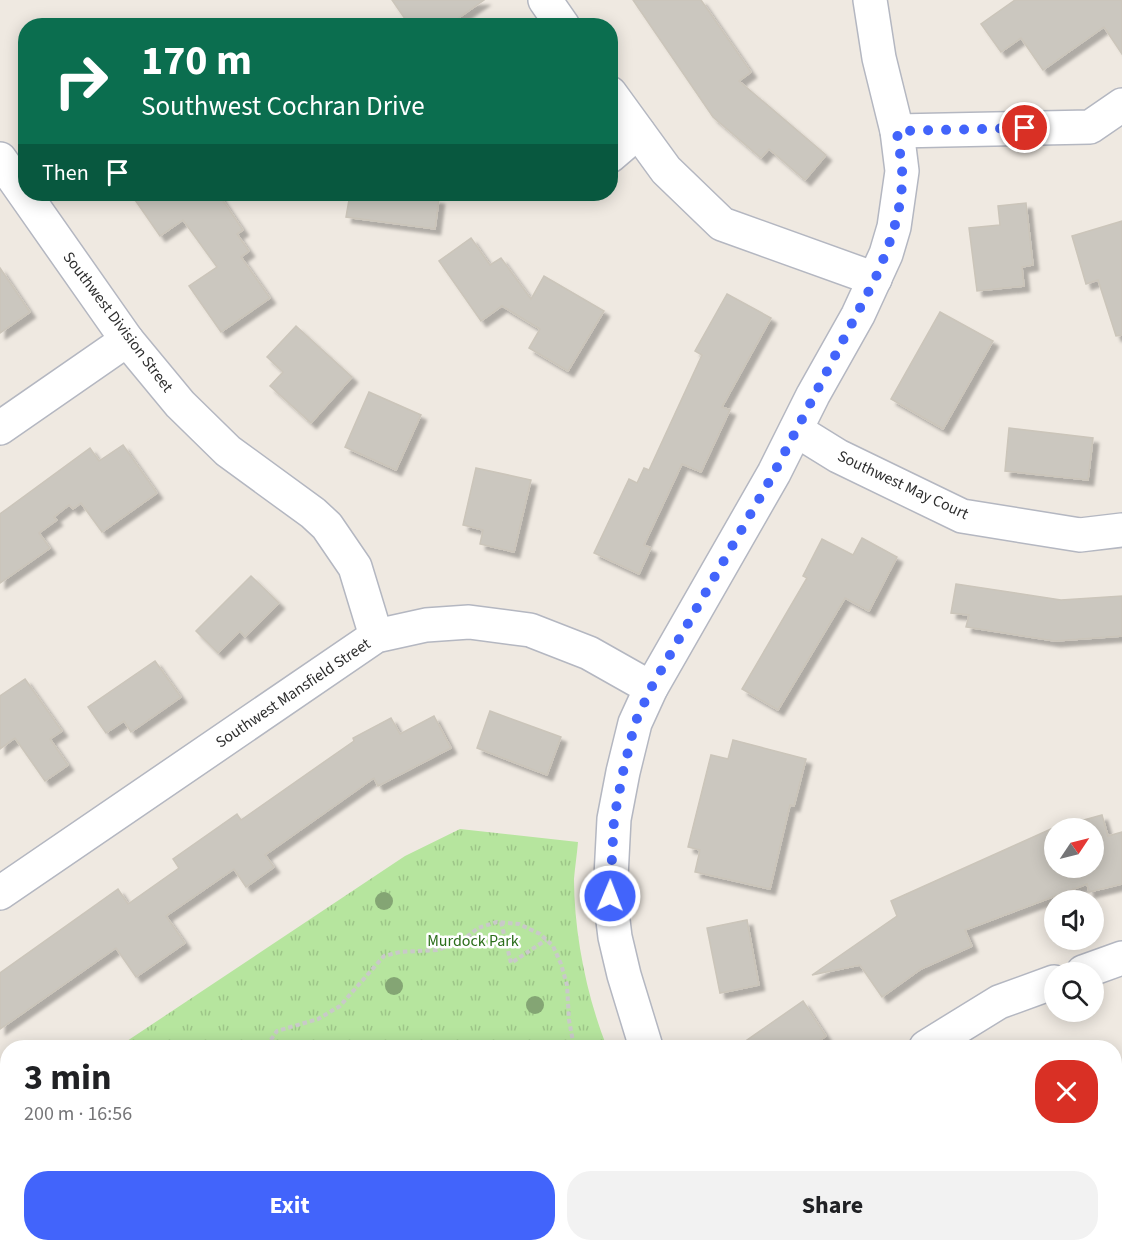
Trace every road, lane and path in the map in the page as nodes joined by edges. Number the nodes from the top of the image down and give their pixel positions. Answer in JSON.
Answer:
{"nodes":[{"id":1,"x":545,"y":0,"type":"edge"},
{"id":2,"x":870,"y":0,"type":"edge"},
{"id":3,"x":557,"y":18,"type":"edge"},
{"id":4,"x":618,"y":104,"type":"edge"},
{"id":5,"x":1122,"y":105,"type":"edge"},
{"id":6,"x":897,"y":131,"type":"junction"},
{"id":7,"x":638,"y":132,"type":"junction"},
{"id":8,"x":618,"y":149,"type":"edge"},
{"id":9,"x":0,"y":159,"type":"edge"},
{"id":10,"x":18,"y":185,"type":"edge"},
{"id":11,"x":29,"y":201,"type":"edge"},
{"id":12,"x":875,"y":279,"type":"junction"},
{"id":13,"x":127,"y":340,"type":"junction"},
{"id":14,"x":0,"y":428,"type":"edge"},
{"id":15,"x":796,"y":430,"type":"junction"},
{"id":16,"x":1122,"y":531,"type":"edge"},
{"id":17,"x":376,"y":636,"type":"junction"},
{"id":18,"x":651,"y":688,"type":"junction"},
{"id":19,"x":0,"y":893,"type":"edge"},
{"id":20,"x":501,"y":922,"type":"junction"},
{"id":21,"x":546,"y":940,"type":"junction"},
{"id":22,"x":1122,"y":958,"type":"edge"},
{"id":23,"x":1104,"y":964,"type":"edge"},
{"id":24,"x":1044,"y":986,"type":"edge"},
{"id":25,"x":271,"y":1040,"type":"edge"},
{"id":26,"x":573,"y":1040,"type":"edge"},
{"id":27,"x":644,"y":1040,"type":"edge"},
{"id":28,"x":937,"y":1040,"type":"edge"}],
"edges":[{"from":1,"to":3,"type":"street"},
{"from":2,"to":6,"type":"street"},
{"from":4,"to":7,"type":"street"},
{"from":5,"to":6,"type":"street"},
{"from":6,"to":12,"type":"street"},
{"from":7,"to":8,"type":"street"},
{"from":7,"to":12,"type":"street"},
{"from":9,"to":10,"type":"street","name":"Southwest Division Street"},
{"from":11,"to":13,"type":"street","name":"Southwest Division Street"},
{"from":12,"to":15,"type":"street"},
{"from":13,"to":14,"type":"street"},
{"from":13,"to":17,"type":"street","name":"Southwest Division Street"},
{"from":15,"to":16,"type":"street","name":"Southwest May Court"},
{"from":15,"to":18,"type":"street"},
{"from":17,"to":18,"type":"street","name":"Southwest Mansfield Street"},
{"from":17,"to":19,"type":"street","name":"Southwest Mansfield Street"},
{"from":18,"to":27,"type":"street"},
{"from":20,"to":21,"type":"path"},
{"from":20,"to":21,"type":"path"},
{"from":20,"to":25,"type":"path"},
{"from":21,"to":26,"type":"path"},
{"from":22,"to":23,"type":"street"},
{"from":24,"to":28,"type":"street"}]}
